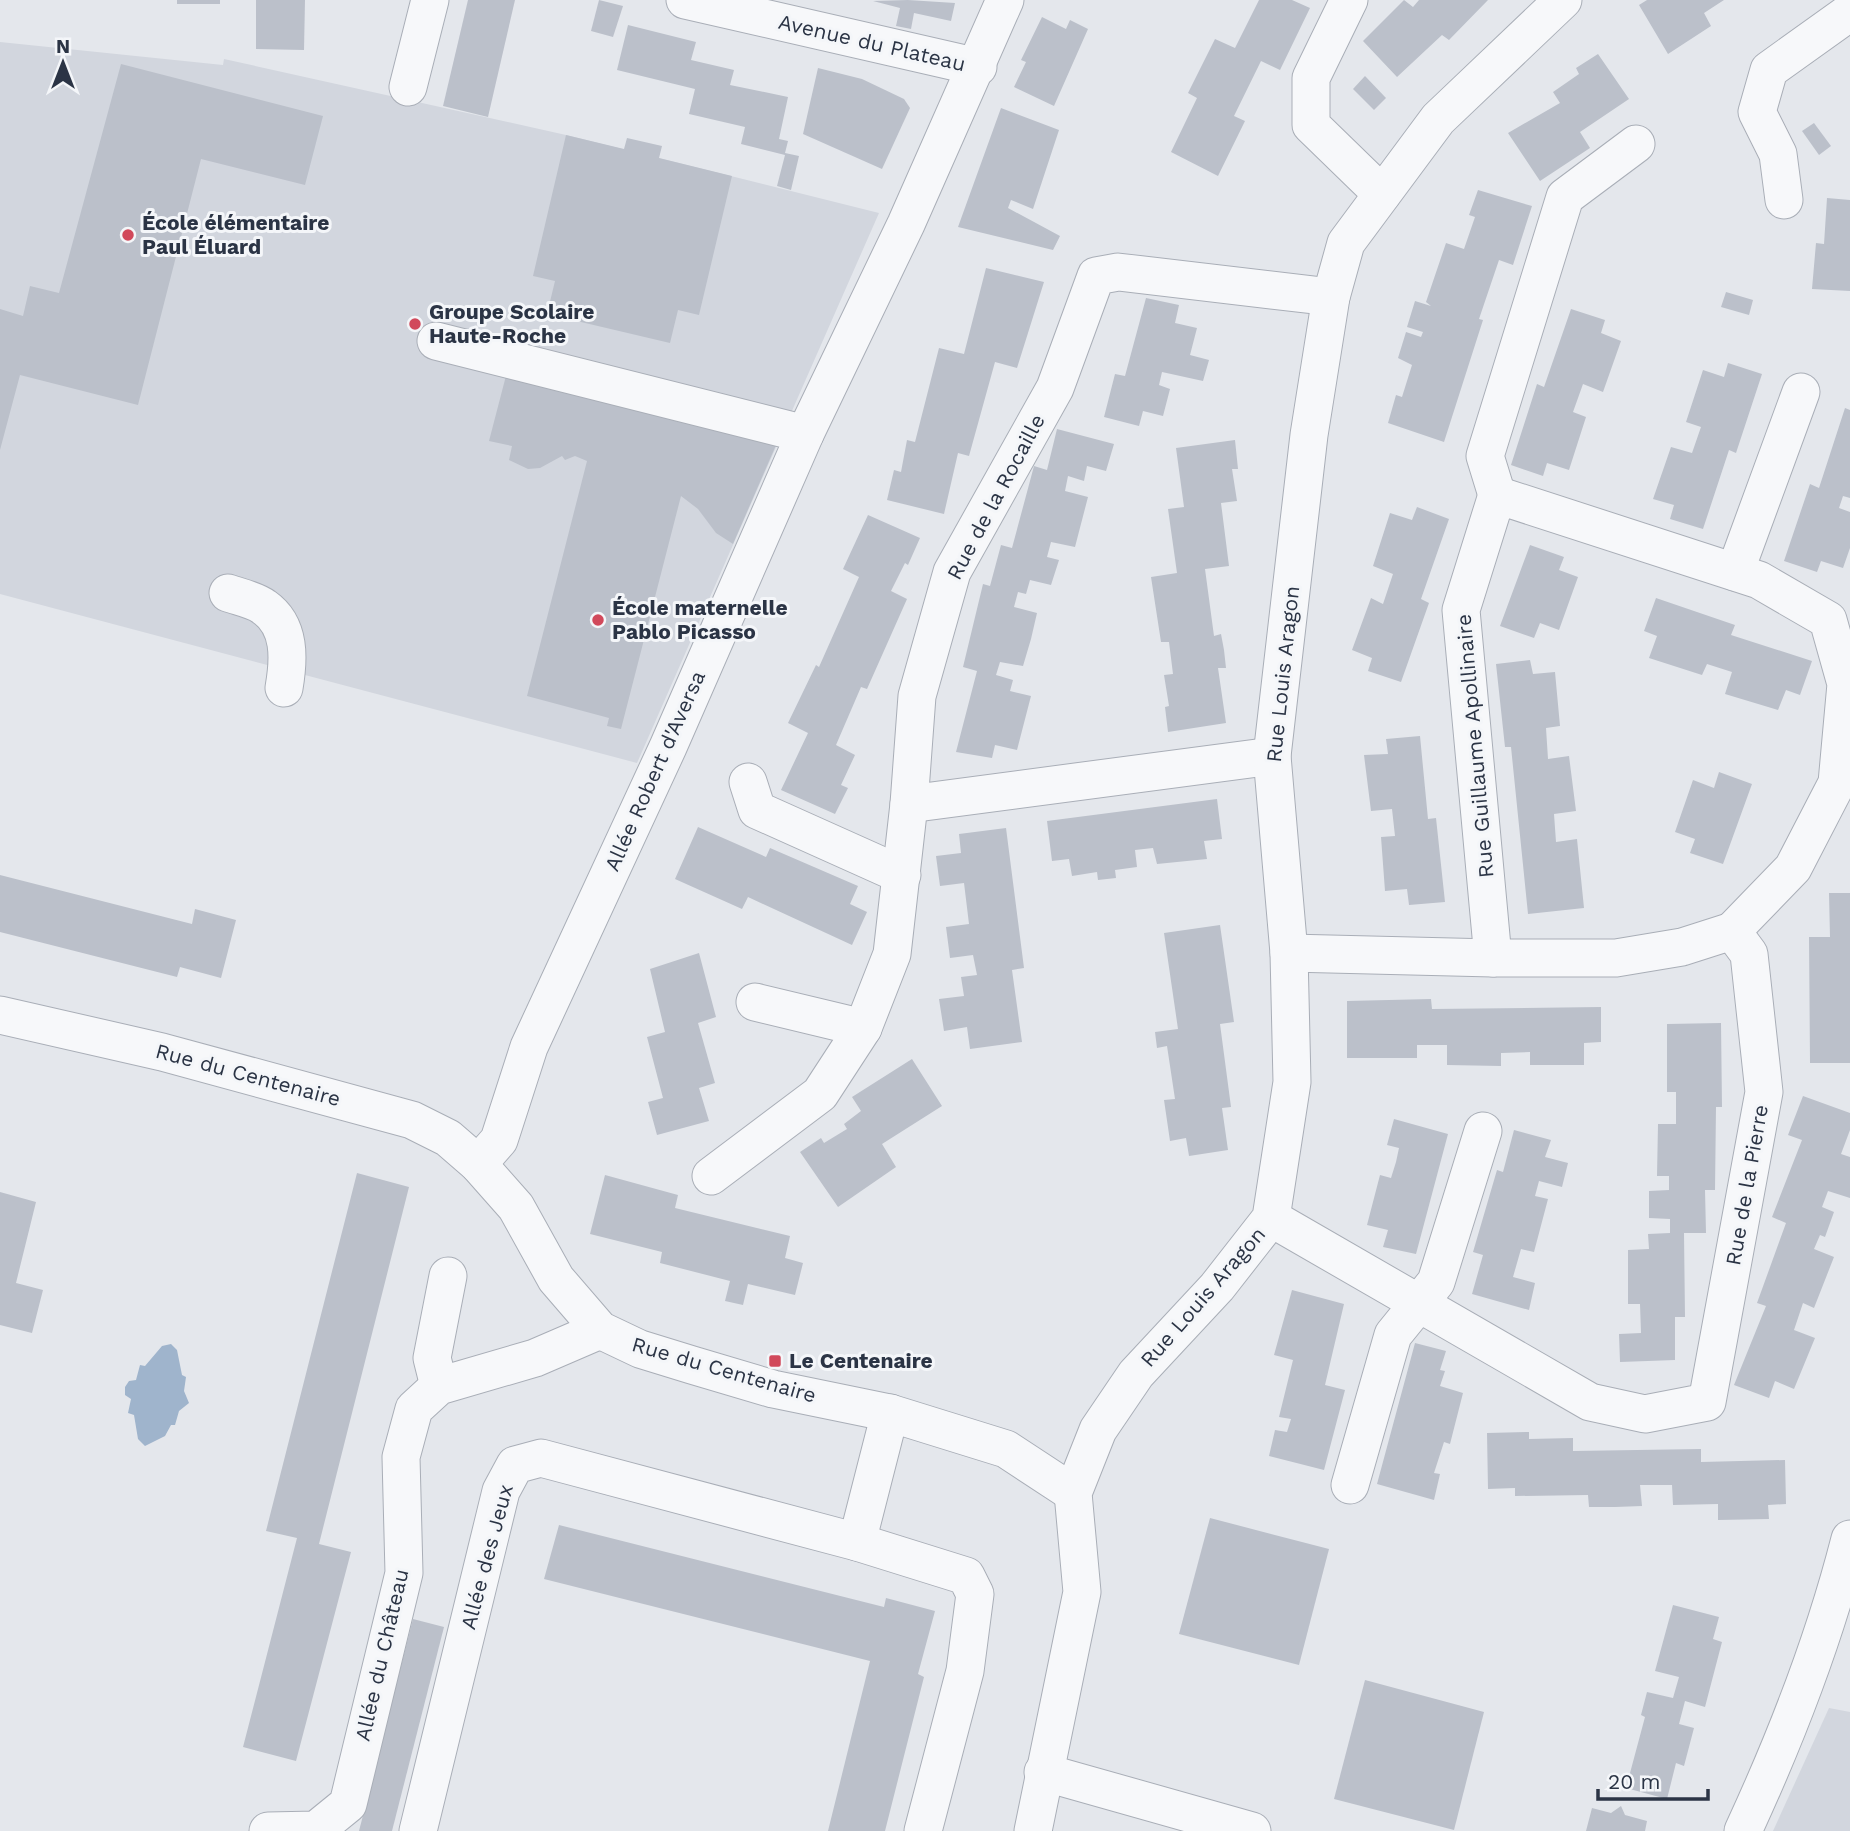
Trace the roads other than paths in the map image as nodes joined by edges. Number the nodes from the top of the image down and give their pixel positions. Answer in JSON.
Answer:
{"nodes":[{"id":1,"x":430,"y":0,"type":"edge"},
{"id":2,"x":685,"y":0,"type":"edge"},
{"id":3,"x":1005,"y":0,"type":"edge"},
{"id":4,"x":1349,"y":0,"type":"edge"},
{"id":5,"x":1563,"y":0,"type":"edge"},
{"id":6,"x":1850,"y":12,"type":"edge"},
{"id":7,"x":978,"y":67,"type":"junction"},
{"id":8,"x":408,"y":87,"type":"dead end"},
{"id":9,"x":1636,"y":144,"type":"dead end"},
{"id":10,"x":1382,"y":194,"type":"junction"},
{"id":11,"x":1784,"y":200,"type":"dead end"},
{"id":12,"x":1331,"y":297,"type":"junction"},
{"id":13,"x":436,"y":341,"type":"dead end"},
{"id":14,"x":1801,"y":392,"type":"dead end"},
{"id":15,"x":805,"y":434,"type":"junction"},
{"id":16,"x":1497,"y":495,"type":"junction"},
{"id":17,"x":1735,"y":572,"type":"junction"},
{"id":18,"x":228,"y":593,"type":"dead end"},
{"id":19,"x":284,"y":688,"type":"dead end"},
{"id":20,"x":1272,"y":756,"type":"junction"},
{"id":21,"x":748,"y":782,"type":"dead end"},
{"id":22,"x":909,"y":804,"type":"junction"},
{"id":23,"x":902,"y":875,"type":"junction"},
{"id":24,"x":1732,"y":931,"type":"junction"},
{"id":25,"x":1289,"y":953,"type":"junction"},
{"id":26,"x":1493,"y":958,"type":"junction"},
{"id":27,"x":755,"y":1002,"type":"dead end"},
{"id":28,"x":0,"y":1015,"type":"edge"},
{"id":29,"x":863,"y":1028,"type":"junction"},
{"id":30,"x":1483,"y":1131,"type":"dead end"},
{"id":31,"x":478,"y":1164,"type":"junction"},
{"id":32,"x":711,"y":1176,"type":"dead end"},
{"id":33,"x":1271,"y":1218,"type":"junction"},
{"id":34,"x":448,"y":1276,"type":"dead end"},
{"id":35,"x":1417,"y":1305,"type":"junction"},
{"id":36,"x":600,"y":1330,"type":"junction"},
{"id":37,"x":439,"y":1386,"type":"junction"},
{"id":38,"x":890,"y":1413,"type":"junction"},
{"id":39,"x":1350,"y":1485,"type":"dead end"},
{"id":40,"x":1073,"y":1493,"type":"junction"},
{"id":41,"x":1850,"y":1539,"type":"edge"},
{"id":42,"x":857,"y":1542,"type":"junction"},
{"id":43,"x":1043,"y":1772,"type":"junction"},
{"id":44,"x":268,"y":1831,"type":"edge"},
{"id":45,"x":418,"y":1831,"type":"edge"},
{"id":46,"x":923,"y":1831,"type":"edge"},
{"id":47,"x":1033,"y":1831,"type":"edge"},
{"id":48,"x":1252,"y":1831,"type":"edge"},
{"id":49,"x":1743,"y":1831,"type":"edge"}],
"edges":[{"from":1,"to":8,"type":"street"},
{"from":2,"to":7,"type":"street","name":"Avenue du Plateau"},
{"from":3,"to":7,"type":"street","name":"Allée Robert d'Aversa"},
{"from":4,"to":10,"type":"street"},
{"from":5,"to":10,"type":"street","name":"Rue Louis Aragon"},
{"from":6,"to":11,"type":"street"},
{"from":7,"to":15,"type":"street","name":"Allée Robert d'Aversa"},
{"from":9,"to":16,"type":"street"},
{"from":10,"to":12,"type":"street","name":"Rue Louis Aragon"},
{"from":12,"to":20,"type":"street","name":"Rue Louis Aragon"},
{"from":12,"to":22,"type":"street","name":"Rue de la Rocaille"},
{"from":13,"to":15,"type":"street"},
{"from":14,"to":17,"type":"street"},
{"from":15,"to":31,"type":"street","name":"Allée Robert d'Aversa"},
{"from":16,"to":17,"type":"street"},
{"from":16,"to":26,"type":"street","name":"Rue Guillaume Apollinaire"},
{"from":17,"to":24,"type":"street"},
{"from":18,"to":19,"type":"street"},
{"from":20,"to":22,"type":"street"},
{"from":20,"to":25,"type":"street","name":"Rue Louis Aragon"},
{"from":21,"to":23,"type":"street"},
{"from":22,"to":23,"type":"street"},
{"from":23,"to":29,"type":"street"},
{"from":24,"to":26,"type":"street"},
{"from":24,"to":35,"type":"street","name":"Rue de la Pierre"},
{"from":25,"to":26,"type":"street"},
{"from":25,"to":33,"type":"street","name":"Rue Louis Aragon"},
{"from":27,"to":29,"type":"street"},
{"from":28,"to":31,"type":"street","name":"Rue du Centenaire"},
{"from":29,"to":32,"type":"street"},
{"from":30,"to":35,"type":"street"},
{"from":31,"to":36,"type":"street","name":"Rue du Centenaire"},
{"from":33,"to":35,"type":"street","name":"Rue de la Pierre"},
{"from":33,"to":40,"type":"street","name":"Rue Louis Aragon"},
{"from":34,"to":37,"type":"street"},
{"from":35,"to":39,"type":"street"},
{"from":36,"to":37,"type":"street","name":"Allée du Château"},
{"from":36,"to":38,"type":"street","name":"Rue du Centenaire"},
{"from":37,"to":44,"type":"street","name":"Allée du Château"},
{"from":38,"to":40,"type":"street","name":"Rue du Centenaire"},
{"from":38,"to":42,"type":"street"},
{"from":40,"to":43,"type":"street"},
{"from":41,"to":49,"type":"street"},
{"from":42,"to":45,"type":"street","name":"Allée des Jeux"},
{"from":42,"to":46,"type":"street","name":"Allée des Jeux"},
{"from":43,"to":47,"type":"street"},
{"from":43,"to":48,"type":"street"}]}
